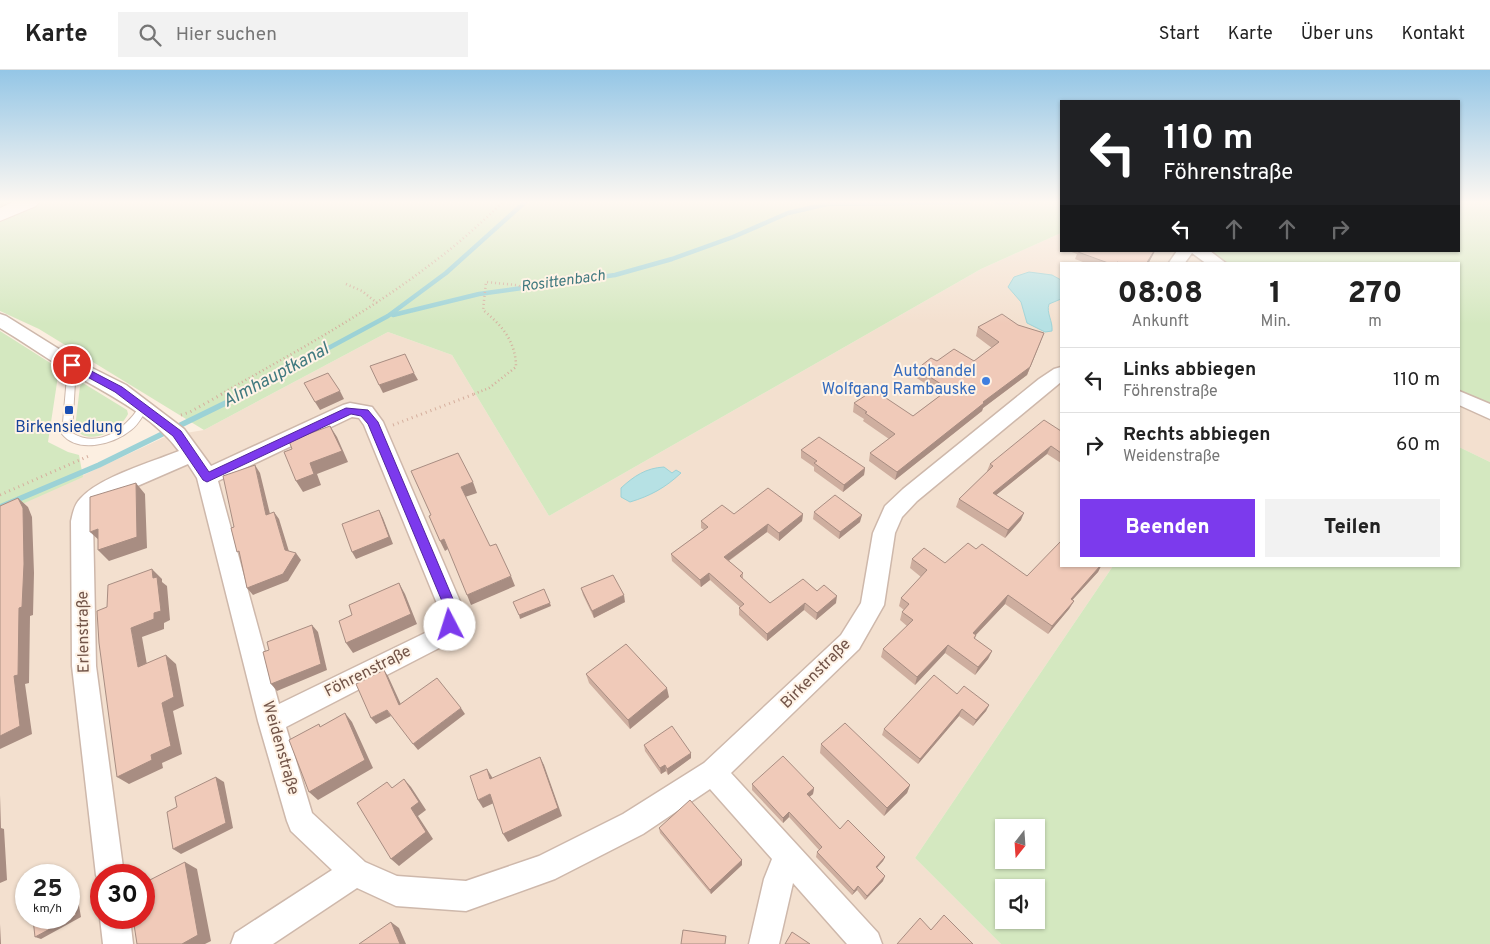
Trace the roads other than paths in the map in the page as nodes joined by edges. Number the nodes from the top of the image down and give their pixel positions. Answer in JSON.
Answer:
{"nodes":[{"id":1,"x":1200,"y":252,"type":"edge"},
{"id":2,"x":1216,"y":262,"type":"edge"},
{"id":3,"x":0,"y":320,"type":"edge"},
{"id":4,"x":72,"y":365,"type":"junction"},
{"id":5,"x":1060,"y":374,"type":"edge"},
{"id":6,"x":1460,"y":397,"type":"edge"},
{"id":7,"x":143,"y":408,"type":"junction"},
{"id":8,"x":1490,"y":412,"type":"edge"},
{"id":9,"x":192,"y":454,"type":"junction"},
{"id":10,"x":207,"y":477,"type":"junction"},
{"id":11,"x":271,"y":721,"type":"junction"},
{"id":12,"x":713,"y":772,"type":"junction"},
{"id":13,"x":788,"y":855,"type":"junction"},
{"id":14,"x":109,"y":864,"type":"edge"},
{"id":15,"x":354,"y":872,"type":"junction"},
{"id":16,"x":116,"y":929,"type":"edge"},
{"id":17,"x":118,"y":944,"type":"edge"},
{"id":18,"x":246,"y":944,"type":"edge"},
{"id":19,"x":764,"y":944,"type":"edge"},
{"id":20,"x":867,"y":944,"type":"edge"}],
"edges":[{"from":1,"to":2,"type":"street"},
{"from":3,"to":4,"type":"street","name":"Weidenstraße"},
{"from":4,"to":7,"type":"street","name":"Weidenstraße"},
{"from":4,"to":7,"type":"lane"},
{"from":5,"to":12,"type":"street","name":"Birkenstraße"},
{"from":6,"to":8,"type":"street"},
{"from":7,"to":9,"type":"street","name":"Weidenstraße"},
{"from":9,"to":10,"type":"street","name":"Weidenstraße"},
{"from":9,"to":14,"type":"street","name":"Erlenstraße"},
{"from":10,"to":11,"type":"street","name":"Weidenstraße"},
{"from":10,"to":11,"type":"street","name":"Föhrenstraße"},
{"from":11,"to":15,"type":"street","name":"Weidenstraße"},
{"from":12,"to":13,"type":"street"},
{"from":12,"to":15,"type":"street","name":"Weidenstraße"},
{"from":13,"to":19,"type":"street"},
{"from":13,"to":20,"type":"street"},
{"from":15,"to":18,"type":"street"},
{"from":16,"to":17,"type":"street"}]}
